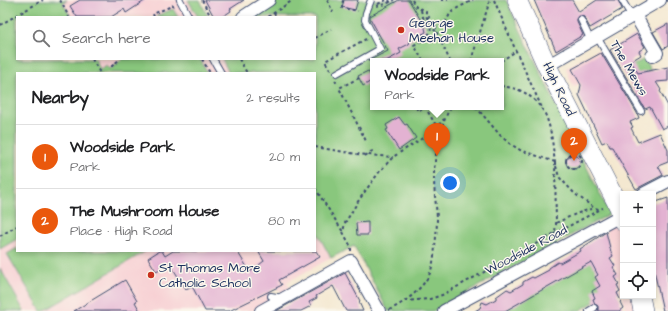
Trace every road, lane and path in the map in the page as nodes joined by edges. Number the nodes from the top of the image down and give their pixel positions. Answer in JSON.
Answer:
{"nodes":[{"id":1,"x":43,"y":0,"type":"edge"},
{"id":2,"x":60,"y":0,"type":"edge"},
{"id":3,"x":180,"y":0,"type":"edge"},
{"id":4,"x":202,"y":0,"type":"edge"},
{"id":5,"x":269,"y":0,"type":"edge"},
{"id":6,"x":293,"y":0,"type":"edge"},
{"id":7,"x":326,"y":0,"type":"edge"},
{"id":8,"x":343,"y":0,"type":"edge"},
{"id":9,"x":371,"y":0,"type":"edge"},
{"id":10,"x":394,"y":0,"type":"edge"},
{"id":11,"x":412,"y":0,"type":"edge"},
{"id":12,"x":441,"y":0,"type":"edge"},
{"id":13,"x":448,"y":0,"type":"edge"},
{"id":14,"x":473,"y":0,"type":"edge"},
{"id":15,"x":490,"y":0,"type":"edge"},
{"id":16,"x":494,"y":0,"type":"edge"},
{"id":17,"x":517,"y":0,"type":"edge"},
{"id":18,"x":622,"y":0,"type":"edge"},
{"id":19,"x":660,"y":0,"type":"edge"},
{"id":20,"x":390,"y":2,"type":"edge"},
{"id":21,"x":174,"y":5,"type":"dead end"},
{"id":22,"x":375,"y":6,"type":"dead end"},
{"id":23,"x":333,"y":12,"type":"dead end"},
{"id":24,"x":273,"y":13,"type":"junction"},
{"id":25,"x":16,"y":16,"type":"edge"},
{"id":26,"x":17,"y":16,"type":"edge"},
{"id":27,"x":68,"y":16,"type":"edge"},
{"id":28,"x":154,"y":16,"type":"edge"},
{"id":29,"x":189,"y":16,"type":"edge"},
{"id":30,"x":210,"y":16,"type":"edge"},
{"id":31,"x":246,"y":16,"type":"edge"},
{"id":32,"x":269,"y":16,"type":"edge"},
{"id":33,"x":278,"y":16,"type":"edge"},
{"id":34,"x":431,"y":16,"type":"dead end"},
{"id":35,"x":633,"y":16,"type":"junction"},
{"id":36,"x":364,"y":17,"type":"junction"},
{"id":37,"x":424,"y":20,"type":"junction"},
{"id":38,"x":582,"y":20,"type":"dead end"},
{"id":39,"x":0,"y":26,"type":"edge"},
{"id":40,"x":436,"y":26,"type":"junction"},
{"id":41,"x":431,"y":28,"type":"junction"},
{"id":42,"x":330,"y":29,"type":"dead end"},
{"id":43,"x":436,"y":31,"type":"junction"},
{"id":44,"x":423,"y":34,"type":"dead end"},
{"id":45,"x":373,"y":35,"type":"junction"},
{"id":46,"x":316,"y":37,"type":"edge"},
{"id":47,"x":425,"y":39,"type":"junction"},
{"id":48,"x":594,"y":39,"type":"junction"},
{"id":49,"x":516,"y":51,"type":"junction"},
{"id":50,"x":652,"y":56,"type":"dead end"},
{"id":51,"x":421,"y":58,"type":"edge"},
{"id":52,"x":449,"y":58,"type":"edge"},
{"id":53,"x":472,"y":58,"type":"edge"},
{"id":54,"x":504,"y":59,"type":"edge"},
{"id":55,"x":93,"y":60,"type":"edge"},
{"id":56,"x":119,"y":60,"type":"edge"},
{"id":57,"x":203,"y":60,"type":"edge"},
{"id":58,"x":214,"y":60,"type":"edge"},
{"id":59,"x":240,"y":60,"type":"edge"},
{"id":60,"x":547,"y":66,"type":"junction"},
{"id":61,"x":112,"y":67,"type":"dead end"},
{"id":62,"x":99,"y":72,"type":"edge"},
{"id":63,"x":209,"y":72,"type":"edge"},
{"id":64,"x":220,"y":72,"type":"edge"},
{"id":65,"x":246,"y":72,"type":"edge"},
{"id":66,"x":334,"y":75,"type":"junction"},
{"id":67,"x":359,"y":78,"type":"dead end"},
{"id":68,"x":337,"y":84,"type":"dead end"},
{"id":69,"x":504,"y":87,"type":"edge"},
{"id":70,"x":449,"y":110,"type":"edge"},
{"id":71,"x":479,"y":110,"type":"edge"},
{"id":72,"x":543,"y":111,"type":"junction"},
{"id":73,"x":641,"y":111,"type":"dead end"},
{"id":74,"x":428,"y":112,"type":"dead end"},
{"id":75,"x":444,"y":118,"type":"junction"},
{"id":76,"x":437,"y":127,"type":"junction"},
{"id":77,"x":441,"y":132,"type":"junction"},
{"id":78,"x":366,"y":141,"type":"dead end"},
{"id":79,"x":316,"y":147,"type":"edge"},
{"id":80,"x":371,"y":150,"type":"dead end"},
{"id":81,"x":572,"y":154,"type":"joint"},
{"id":82,"x":365,"y":156,"type":"junction"},
{"id":83,"x":393,"y":157,"type":"junction"},
{"id":84,"x":555,"y":162,"type":"junction"},
{"id":85,"x":668,"y":181,"type":"edge"},
{"id":86,"x":316,"y":190,"type":"edge"},
{"id":87,"x":649,"y":191,"type":"edge"},
{"id":88,"x":596,"y":208,"type":"junction"},
{"id":89,"x":616,"y":211,"type":"edge"},
{"id":90,"x":556,"y":223,"type":"junction"},
{"id":91,"x":16,"y":227,"type":"edge"},
{"id":92,"x":556,"y":229,"type":"junction"},
{"id":93,"x":562,"y":230,"type":"junction"},
{"id":94,"x":343,"y":232,"type":"junction"},
{"id":95,"x":552,"y":235,"type":"junction"},
{"id":96,"x":0,"y":236,"type":"edge"},
{"id":97,"x":351,"y":261,"type":"junction"},
{"id":98,"x":271,"y":296,"type":"dead end"},
{"id":99,"x":284,"y":299,"type":"junction"},
{"id":100,"x":641,"y":299,"type":"edge"},
{"id":101,"x":405,"y":301,"type":"junction"},
{"id":102,"x":261,"y":311,"type":"edge"},
{"id":103,"x":379,"y":311,"type":"edge"},
{"id":104,"x":388,"y":311,"type":"edge"},
{"id":105,"x":444,"y":311,"type":"edge"},
{"id":106,"x":643,"y":311,"type":"edge"}],
"edges":[{"from":1,"to":26,"type":"path"},
{"from":2,"to":27,"type":"path"},
{"from":3,"to":29,"type":"lane"},
{"from":4,"to":30,"type":"path"},
{"from":5,"to":31,"type":"street"},
{"from":6,"to":24,"type":"path"},
{"from":7,"to":23,"type":"path"},
{"from":8,"to":36,"type":"path"},
{"from":9,"to":36,"type":"lane"},
{"from":10,"to":20,"type":"path"},
{"from":11,"to":37,"type":"path"},
{"from":12,"to":13,"type":"path"},
{"from":14,"to":40,"type":"path"},
{"from":15,"to":53,"type":"path"},
{"from":16,"to":49,"type":"path"},
{"from":17,"to":60,"type":"main road","name":"High Road"},
{"from":18,"to":35,"type":"lane"},
{"from":19,"to":35,"type":"street"},
{"from":20,"to":22,"type":"path"},
{"from":21,"to":28,"type":"path"},
{"from":24,"to":32,"type":"path"},
{"from":24,"to":33,"type":"path"},
{"from":25,"to":39,"type":"path"},
{"from":34,"to":37,"type":"path"},
{"from":35,"to":48,"type":"street"},
{"from":35,"to":50,"type":"street"},
{"from":36,"to":45,"type":"lane"},
{"from":37,"to":40,"type":"path"},
{"from":37,"to":41,"type":"path"},
{"from":38,"to":48,"type":"lane","name":"The Mews"},
{"from":40,"to":43,"type":"path"},
{"from":41,"to":43,"type":"path"},
{"from":41,"to":47,"type":"path"},
{"from":42,"to":46,"type":"path"},
{"from":43,"to":52,"type":"path"},
{"from":44,"to":47,"type":"path"},
{"from":45,"to":66,"type":"lane"},
{"from":45,"to":66,"type":"path"},
{"from":47,"to":51,"type":"path"},
{"from":48,"to":60,"type":"street"},
{"from":48,"to":73,"type":"lane","name":"The Mews"},
{"from":49,"to":54,"type":"path"},
{"from":49,"to":72,"type":"path"},
{"from":55,"to":62,"type":"path"},
{"from":56,"to":61,"type":"path"},
{"from":57,"to":63,"type":"path"},
{"from":58,"to":64,"type":"lane"},
{"from":59,"to":65,"type":"path"},
{"from":60,"to":89,"type":"main road","name":"High Road"},
{"from":66,"to":68,"type":"path"},
{"from":67,"to":78,"type":"path"},
{"from":69,"to":72,"type":"path"},
{"from":70,"to":75,"type":"path"},
{"from":71,"to":84,"type":"path"},
{"from":72,"to":84,"type":"path"},
{"from":74,"to":76,"type":"path"},
{"from":75,"to":76,"type":"path"},
{"from":75,"to":77,"type":"path"},
{"from":76,"to":77,"type":"path"},
{"from":76,"to":83,"type":"path"},
{"from":77,"to":101,"type":"path"},
{"from":79,"to":82,"type":"path"},
{"from":80,"to":82,"type":"path"},
{"from":81,"to":81,"type":"path"},
{"from":82,"to":83,"type":"path"},
{"from":83,"to":94,"type":"path"},
{"from":84,"to":88,"type":"path"},
{"from":84,"to":90,"type":"path"},
{"from":85,"to":87,"type":"street"},
{"from":86,"to":94,"type":"path"},
{"from":88,"to":89,"type":"path"},
{"from":88,"to":90,"type":"path"},
{"from":89,"to":93,"type":"path"},
{"from":89,"to":105,"type":"street","name":"Woodside Road"},
{"from":90,"to":92,"type":"path"},
{"from":91,"to":96,"type":"path"},
{"from":92,"to":93,"type":"path"},
{"from":92,"to":95,"type":"path"},
{"from":93,"to":95,"type":"path"},
{"from":94,"to":97,"type":"path"},
{"from":95,"to":101,"type":"path"},
{"from":97,"to":99,"type":"street"},
{"from":97,"to":103,"type":"street"},
{"from":98,"to":99,"type":"lane"},
{"from":99,"to":102,"type":"street"},
{"from":100,"to":106,"type":"main road"},
{"from":101,"to":104,"type":"path"}]}
